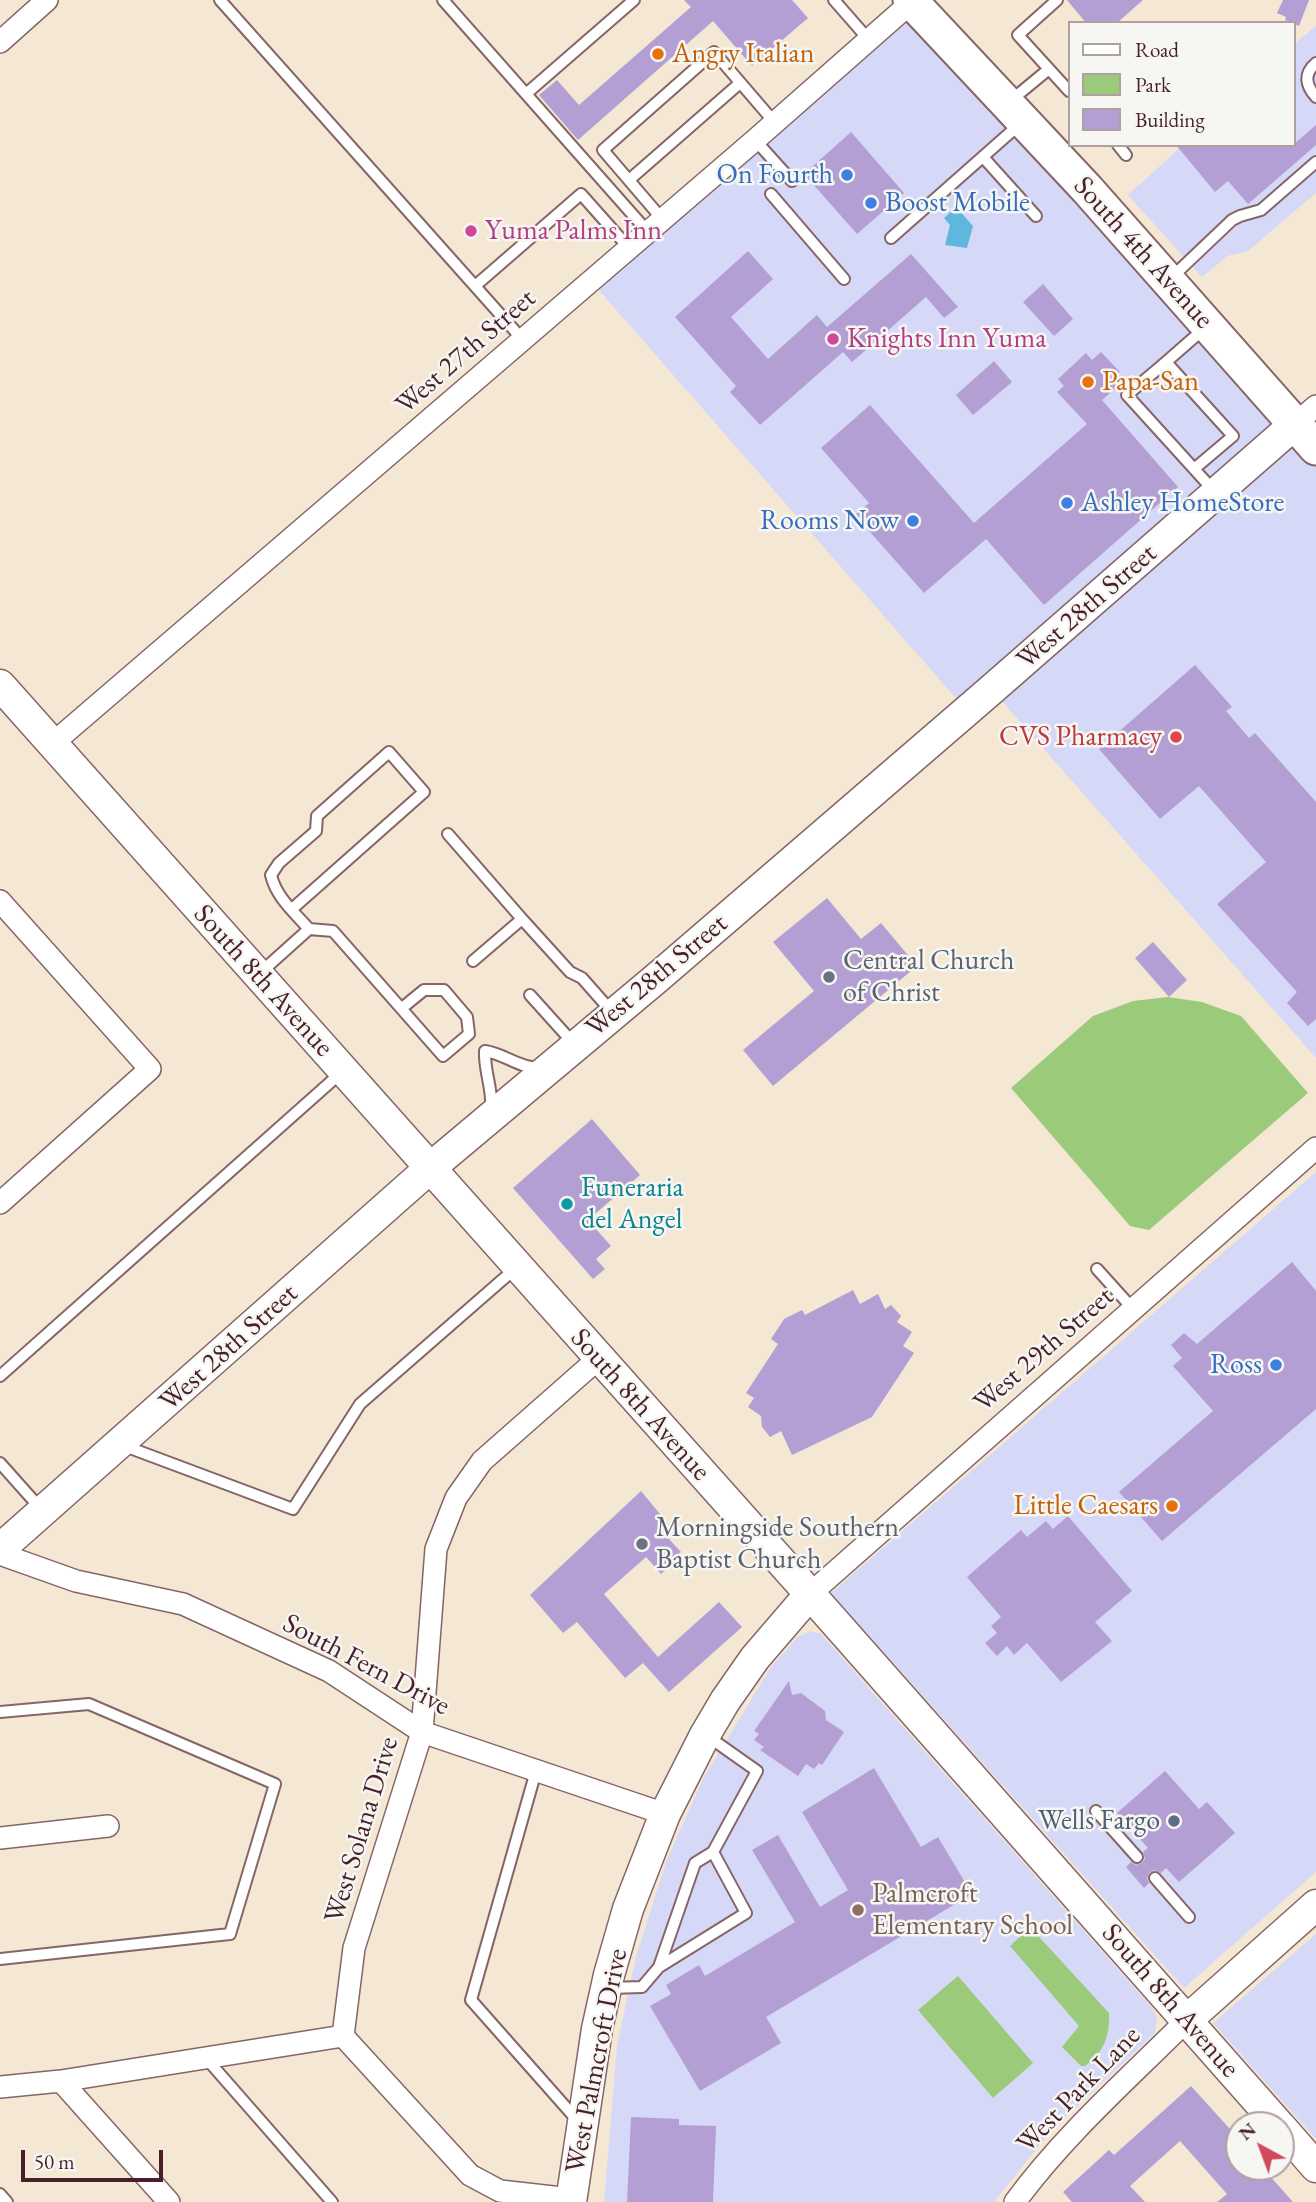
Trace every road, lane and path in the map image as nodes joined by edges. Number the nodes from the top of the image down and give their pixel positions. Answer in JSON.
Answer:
{"nodes":[{"id":1,"x":47,"y":0,"type":"edge"},
{"id":2,"x":220,"y":0,"type":"edge"},
{"id":3,"x":443,"y":0,"type":"edge"},
{"id":4,"x":634,"y":0,"type":"edge"},
{"id":5,"x":834,"y":0,"type":"edge"},
{"id":6,"x":1057,"y":0,"type":"edge"},
{"id":7,"x":912,"y":1,"type":"edge"},
{"id":8,"x":869,"y":40,"type":"junction"},
{"id":9,"x":0,"y":42,"type":"edge"},
{"id":10,"x":1316,"y":63,"type":"edge"},
{"id":11,"x":1049,"y":69,"type":"junction"},
{"id":12,"x":740,"y":83,"type":"junction"},
{"id":13,"x":1068,"y":90,"type":"edge"},
{"id":14,"x":527,"y":93,"type":"junction"},
{"id":15,"x":1316,"y":97,"type":"edge"},
{"id":16,"x":1015,"y":113,"type":"junction"},
{"id":17,"x":775,"y":123,"type":"junction"},
{"id":18,"x":755,"y":140,"type":"junction"},
{"id":19,"x":1120,"y":147,"type":"edge"},
{"id":20,"x":1126,"y":155,"type":"dead end"},
{"id":21,"x":983,"y":157,"type":"junction"},
{"id":22,"x":1316,"y":162,"type":"edge"},
{"id":23,"x":629,"y":180,"type":"junction"},
{"id":24,"x":792,"y":181,"type":"dead end"},
{"id":25,"x":771,"y":194,"type":"dead end"},
{"id":26,"x":1035,"y":216,"type":"dead end"},
{"id":27,"x":655,"y":226,"type":"junction"},
{"id":28,"x":891,"y":238,"type":"dead end"},
{"id":29,"x":629,"y":248,"type":"junction"},
{"id":30,"x":844,"y":279,"type":"dead end"},
{"id":31,"x":1167,"y":281,"type":"junction"},
{"id":32,"x":475,"y":286,"type":"junction"},
{"id":33,"x":1208,"y":326,"type":"junction"},
{"id":34,"x":523,"y":340,"type":"junction"},
{"id":35,"x":1166,"y":362,"type":"junction"},
{"id":36,"x":1309,"y":426,"type":"edge"},
{"id":37,"x":1194,"y":469,"type":"junction"},
{"id":38,"x":1217,"y":494,"type":"junction"},
{"id":39,"x":0,"y":685,"type":"edge"},
{"id":40,"x":52,"y":744,"type":"junction"},
{"id":41,"x":448,"y":834,"type":"dead end"},
{"id":42,"x":0,"y":901,"type":"edge"},
{"id":43,"x":292,"y":909,"type":"junction"},
{"id":44,"x":522,"y":919,"type":"junction"},
{"id":45,"x":309,"y":929,"type":"junction"},
{"id":46,"x":473,"y":961,"type":"dead end"},
{"id":47,"x":257,"y":975,"type":"junction"},
{"id":48,"x":530,"y":995,"type":"dead end"},
{"id":49,"x":402,"y":1008,"type":"junction"},
{"id":50,"x":614,"y":1014,"type":"junction"},
{"id":51,"x":469,"y":1034,"type":"junction"},
{"id":52,"x":575,"y":1046,"type":"junction"},
{"id":53,"x":485,"y":1051,"type":"junction"},
{"id":54,"x":548,"y":1068,"type":"junction"},
{"id":55,"x":343,"y":1072,"type":"junction"},
{"id":56,"x":490,"y":1118,"type":"junction"},
{"id":57,"x":1316,"y":1149,"type":"edge"},
{"id":58,"x":429,"y":1169,"type":"junction"},
{"id":59,"x":0,"y":1203,"type":"edge"},
{"id":60,"x":517,"y":1267,"type":"junction"},
{"id":61,"x":1097,"y":1269,"type":"dead end"},
{"id":62,"x":1133,"y":1309,"type":"junction"},
{"id":63,"x":599,"y":1358,"type":"junction"},
{"id":64,"x":0,"y":1376,"type":"edge"},
{"id":65,"x":120,"y":1444,"type":"junction"},
{"id":66,"x":0,"y":1463,"type":"edge"},
{"id":67,"x":43,"y":1511,"type":"junction"},
{"id":68,"x":0,"y":1549,"type":"edge"},
{"id":69,"x":0,"y":1554,"type":"edge"},
{"id":70,"x":810,"y":1594,"type":"junction"},
{"id":71,"x":0,"y":1712,"type":"edge"},
{"id":72,"x":422,"y":1732,"type":"junction"},
{"id":73,"x":705,"y":1735,"type":"junction"},
{"id":74,"x":536,"y":1771,"type":"junction"},
{"id":75,"x":1096,"y":1811,"type":"dead end"},
{"id":76,"x":665,"y":1814,"type":"junction"},
{"id":77,"x":108,"y":1826,"type":"dead end"},
{"id":78,"x":0,"y":1838,"type":"edge"},
{"id":79,"x":713,"y":1852,"type":"junction"},
{"id":80,"x":1137,"y":1857,"type":"dead end"},
{"id":81,"x":1155,"y":1878,"type":"dead end"},
{"id":82,"x":1316,"y":1905,"type":"edge"},
{"id":83,"x":1189,"y":1917,"type":"dead end"},
{"id":84,"x":0,"y":1959,"type":"edge"},
{"id":85,"x":659,"y":1967,"type":"junction"},
{"id":86,"x":607,"y":1988,"type":"junction"},
{"id":87,"x":1186,"y":2020,"type":"junction"},
{"id":88,"x":343,"y":2036,"type":"junction"},
{"id":89,"x":205,"y":2057,"type":"junction"},
{"id":90,"x":61,"y":2081,"type":"junction"},
{"id":91,"x":0,"y":2087,"type":"edge"},
{"id":92,"x":1267,"y":2111,"type":"edge"},
{"id":93,"x":583,"y":2127,"type":"junction"},
{"id":94,"x":1295,"y":2143,"type":"edge"},
{"id":95,"x":1316,"y":2167,"type":"edge"},
{"id":96,"x":0,"y":2194,"type":"edge"},
{"id":97,"x":571,"y":2201,"type":"edge"},
{"id":98,"x":7,"y":2202,"type":"edge"},
{"id":99,"x":169,"y":2202,"type":"edge"},
{"id":100,"x":332,"y":2202,"type":"edge"},
{"id":101,"x":1015,"y":2202,"type":"edge"}],
"edges":[{"from":1,"to":9,"type":"street"},
{"from":2,"to":32,"type":"lane"},
{"from":3,"to":14,"type":"lane"},
{"from":4,"to":14,"type":"lane"},
{"from":5,"to":8,"type":"lane"},
{"from":6,"to":11,"type":"lane"},
{"from":7,"to":8,"type":"street","name":"West 27th Street"},
{"from":7,"to":16,"type":"main road","name":"South 4th Avenue"},
{"from":8,"to":17,"type":"street","name":"West 27th Street"},
{"from":10,"to":15,"type":"lane"},
{"from":11,"to":13,"type":"lane"},
{"from":11,"to":16,"type":"lane"},
{"from":12,"to":17,"type":"lane"},
{"from":12,"to":23,"type":"lane"},
{"from":12,"to":23,"type":"lane"},
{"from":14,"to":27,"type":"lane"},
{"from":16,"to":21,"type":"lane"},
{"from":16,"to":31,"type":"main road","name":"South 4th Avenue"},
{"from":17,"to":18,"type":"street","name":"West 27th Street"},
{"from":18,"to":24,"type":"lane"},
{"from":18,"to":27,"type":"street","name":"West 27th Street"},
{"from":19,"to":20,"type":"lane"},
{"from":21,"to":26,"type":"lane"},
{"from":21,"to":28,"type":"lane"},
{"from":22,"to":31,"type":"lane"},
{"from":23,"to":27,"type":"lane"},
{"from":25,"to":30,"type":"lane"},
{"from":27,"to":29,"type":"street","name":"West 27th Street"},
{"from":29,"to":32,"type":"lane"},
{"from":29,"to":34,"type":"street","name":"West 27th Street"},
{"from":31,"to":33,"type":"main road","name":"South 4th Avenue"},
{"from":32,"to":34,"type":"lane"},
{"from":33,"to":35,"type":"lane"},
{"from":33,"to":36,"type":"main road","name":"South 4th Avenue"},
{"from":34,"to":40,"type":"street","name":"West 27th Street"},
{"from":35,"to":37,"type":"lane"},
{"from":35,"to":37,"type":"lane"},
{"from":36,"to":38,"type":"street","name":"West 28th Street"},
{"from":37,"to":38,"type":"lane"},
{"from":38,"to":50,"type":"street","name":"West 28th Street"},
{"from":39,"to":40,"type":"street","name":"South 8th Avenue"},
{"from":40,"to":47,"type":"street","name":"South 8th Avenue"},
{"from":41,"to":44,"type":"lane"},
{"from":42,"to":59,"type":"street"},
{"from":43,"to":43,"type":"lane"},
{"from":43,"to":45,"type":"lane"},
{"from":44,"to":46,"type":"lane"},
{"from":44,"to":50,"type":"lane"},
{"from":45,"to":47,"type":"lane"},
{"from":45,"to":49,"type":"lane"},
{"from":47,"to":55,"type":"street","name":"South 8th Avenue"},
{"from":48,"to":52,"type":"lane"},
{"from":49,"to":51,"type":"lane"},
{"from":49,"to":51,"type":"lane"},
{"from":50,"to":52,"type":"street","name":"West 28th Street"},
{"from":51,"to":53,"type":"lane"},
{"from":52,"to":54,"type":"street","name":"West 28th Street"},
{"from":53,"to":54,"type":"lane"},
{"from":53,"to":56,"type":"lane"},
{"from":54,"to":56,"type":"street","name":"West 28th Street"},
{"from":55,"to":58,"type":"street","name":"South 8th Avenue"},
{"from":55,"to":64,"type":"lane"},
{"from":56,"to":58,"type":"street","name":"West 28th Street"},
{"from":57,"to":62,"type":"street","name":"West 29th Street"},
{"from":58,"to":60,"type":"street","name":"South 8th Avenue"},
{"from":58,"to":65,"type":"street","name":"West 28th Street"},
{"from":60,"to":63,"type":"street","name":"South 8th Avenue"},
{"from":60,"to":65,"type":"lane"},
{"from":61,"to":62,"type":"lane"},
{"from":62,"to":70,"type":"street","name":"West 29th Street"},
{"from":63,"to":70,"type":"street","name":"South 8th Avenue"},
{"from":63,"to":72,"type":"street","name":"West Solana Drive"},
{"from":65,"to":67,"type":"street","name":"West 28th Street"},
{"from":66,"to":67,"type":"lane"},
{"from":67,"to":68,"type":"street","name":"West 28th Street"},
{"from":69,"to":72,"type":"street","name":"South Fern Drive"},
{"from":70,"to":73,"type":"street","name":"West Palmcroft Drive"},
{"from":70,"to":87,"type":"street","name":"South 8th Avenue"},
{"from":71,"to":84,"type":"lane"},
{"from":72,"to":74,"type":"street","name":"South Fern Drive"},
{"from":72,"to":88,"type":"street","name":"West Solana Drive"},
{"from":73,"to":76,"type":"street","name":"West Palmcroft Drive"},
{"from":73,"to":79,"type":"lane"},
{"from":74,"to":76,"type":"street","name":"South Fern Drive"},
{"from":74,"to":93,"type":"lane"},
{"from":75,"to":80,"type":"lane"},
{"from":76,"to":86,"type":"street","name":"West Palmcroft Drive"},
{"from":77,"to":78,"type":"street"},
{"from":79,"to":85,"type":"lane"},
{"from":79,"to":85,"type":"lane"},
{"from":81,"to":83,"type":"lane"},
{"from":82,"to":87,"type":"street"},
{"from":85,"to":86,"type":"lane"},
{"from":86,"to":93,"type":"street","name":"West Palmcroft Drive"},
{"from":87,"to":92,"type":"street","name":"South 8th Avenue"},
{"from":87,"to":101,"type":"street","name":"West Park Lane"},
{"from":88,"to":89,"type":"street"},
{"from":88,"to":97,"type":"street"},
{"from":89,"to":90,"type":"street"},
{"from":89,"to":100,"type":"lane"},
{"from":90,"to":91,"type":"street"},
{"from":90,"to":99,"type":"street"},
{"from":93,"to":97,"type":"street","name":"West Palmcroft Drive"},
{"from":94,"to":95,"type":"street","name":"South 8th Avenue"},
{"from":96,"to":98,"type":"lane"}]}
